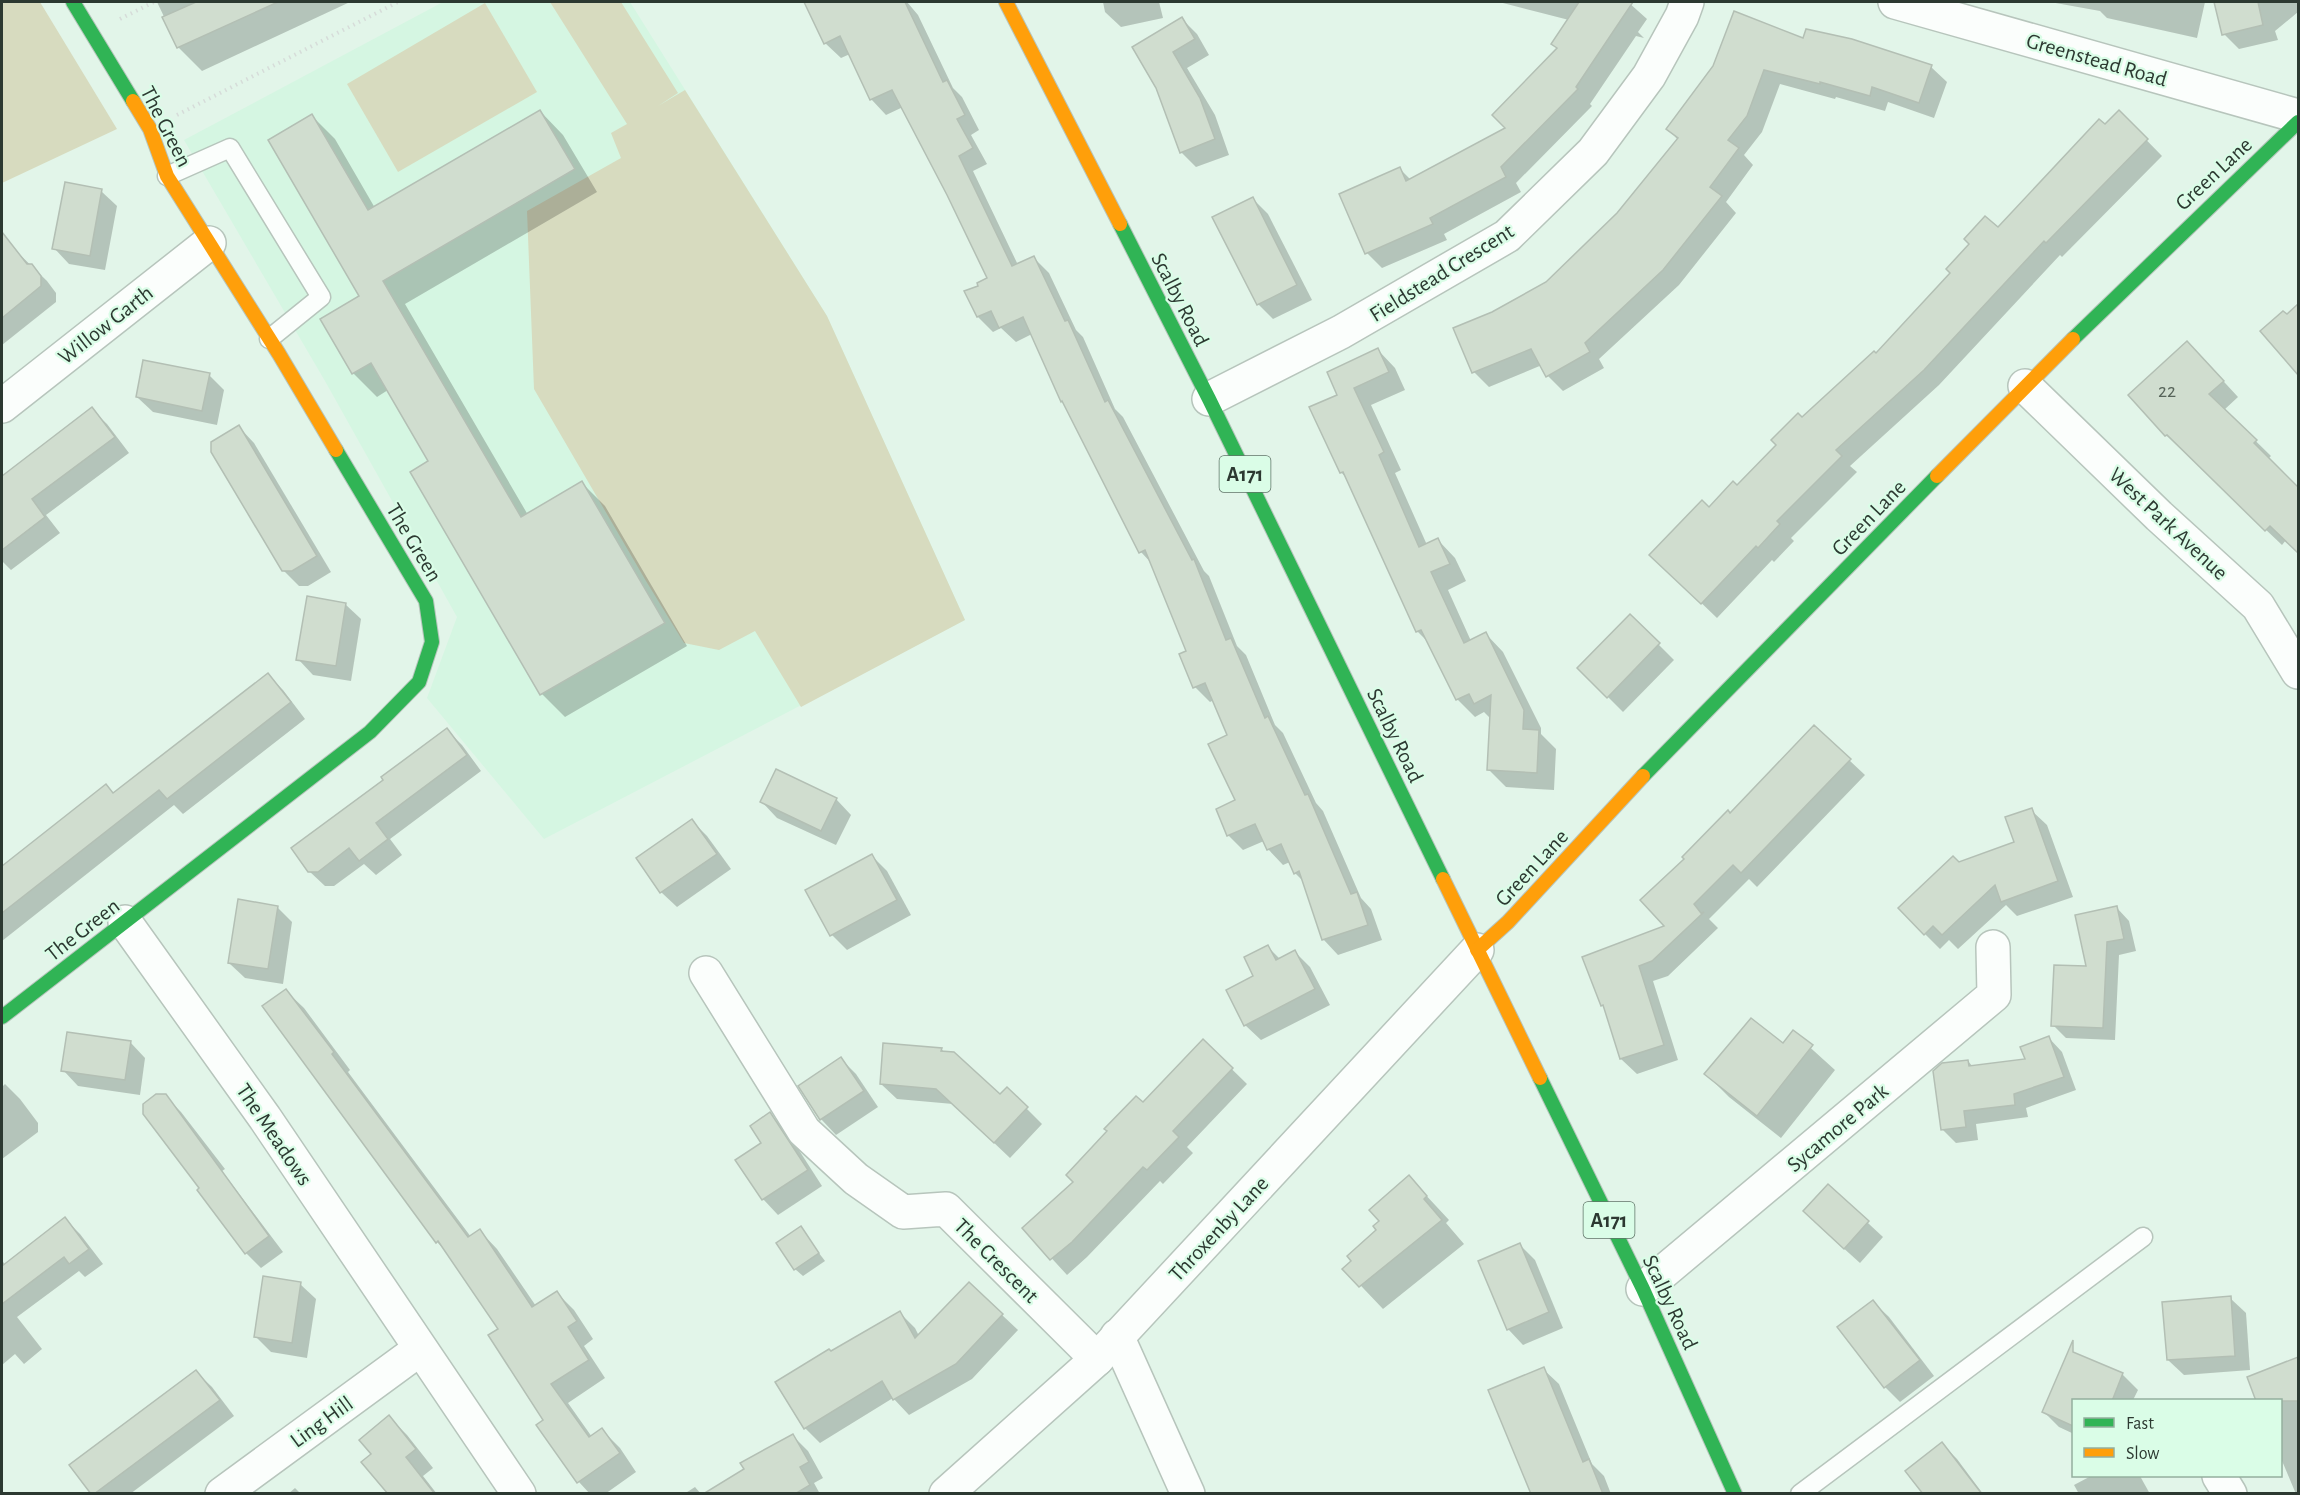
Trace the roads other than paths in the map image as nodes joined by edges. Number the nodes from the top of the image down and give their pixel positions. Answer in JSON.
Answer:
{"nodes":[{"id":1,"x":73,"y":2,"type":"edge"},
{"id":2,"x":1006,"y":2,"type":"edge"},
{"id":3,"x":1687,"y":2,"type":"edge"},
{"id":4,"x":1895,"y":2,"type":"edge"},
{"id":5,"x":2298,"y":116,"type":"edge"},
{"id":6,"x":2298,"y":122,"type":"edge"},
{"id":7,"x":167,"y":176,"type":"junction"},
{"id":8,"x":208,"y":243,"type":"junction"},
{"id":9,"x":269,"y":339,"type":"junction"},
{"id":10,"x":2025,"y":386,"type":"junction"},
{"id":11,"x":1209,"y":399,"type":"junction"},
{"id":12,"x":2,"y":406,"type":"edge"},
{"id":13,"x":2298,"y":672,"type":"edge"},
{"id":14,"x":125,"y":922,"type":"junction"},
{"id":15,"x":1993,"y":947,"type":"dead end"},
{"id":16,"x":1477,"y":950,"type":"junction"},
{"id":17,"x":706,"y":973,"type":"dead end"},
{"id":18,"x":2,"y":1017,"type":"edge"},
{"id":19,"x":2143,"y":1237,"type":"dead end"},
{"id":20,"x":1643,"y":1289,"type":"junction"},
{"id":21,"x":1107,"y":1347,"type":"junction"},
{"id":22,"x":420,"y":1349,"type":"junction"},
{"id":23,"x":2220,"y":1477,"type":"edge"},
{"id":24,"x":222,"y":1494,"type":"edge"},
{"id":25,"x":519,"y":1494,"type":"edge"},
{"id":26,"x":946,"y":1494,"type":"edge"},
{"id":27,"x":1188,"y":1494,"type":"edge"},
{"id":28,"x":1735,"y":1494,"type":"edge"},
{"id":29,"x":1800,"y":1494,"type":"edge"},
{"id":30,"x":2230,"y":1494,"type":"edge"}],
"edges":[{"from":1,"to":7,"type":"main road","name":"The Green"},
{"from":2,"to":11,"type":"main road","name":"Scalby Road","number":"A171"},
{"from":3,"to":11,"type":"street","name":"Fieldstead Crescent"},
{"from":4,"to":5,"type":"street","name":"Greenstead Road"},
{"from":6,"to":10,"type":"main road","name":"Green Lane"},
{"from":7,"to":8,"type":"main road","name":"The Green"},
{"from":7,"to":9,"type":"lane"},
{"from":8,"to":9,"type":"main road","name":"The Green"},
{"from":8,"to":12,"type":"street","name":"Willow Garth"},
{"from":9,"to":14,"type":"main road","name":"The Green"},
{"from":10,"to":13,"type":"street","name":"West Park Avenue"},
{"from":10,"to":16,"type":"main road","name":"Green Lane"},
{"from":11,"to":16,"type":"main road","name":"Scalby Road","number":"A171"},
{"from":14,"to":18,"type":"main road","name":"The Green"},
{"from":14,"to":22,"type":"street","name":"The Meadows"},
{"from":15,"to":20,"type":"street","name":"Sycamore Park"},
{"from":16,"to":20,"type":"main road","name":"Scalby Road","number":"A171"},
{"from":16,"to":21,"type":"street","name":"Throxenby Lane"},
{"from":17,"to":21,"type":"street","name":"The Crescent"},
{"from":19,"to":29,"type":"lane"},
{"from":20,"to":28,"type":"main road","name":"Scalby Road","number":"A171"},
{"from":21,"to":26,"type":"street","name":"Throxenby Lane"},
{"from":21,"to":27,"type":"street"},
{"from":22,"to":24,"type":"street","name":"Ling Hill"},
{"from":22,"to":25,"type":"street","name":"The Meadows"},
{"from":23,"to":30,"type":"street"}]}
